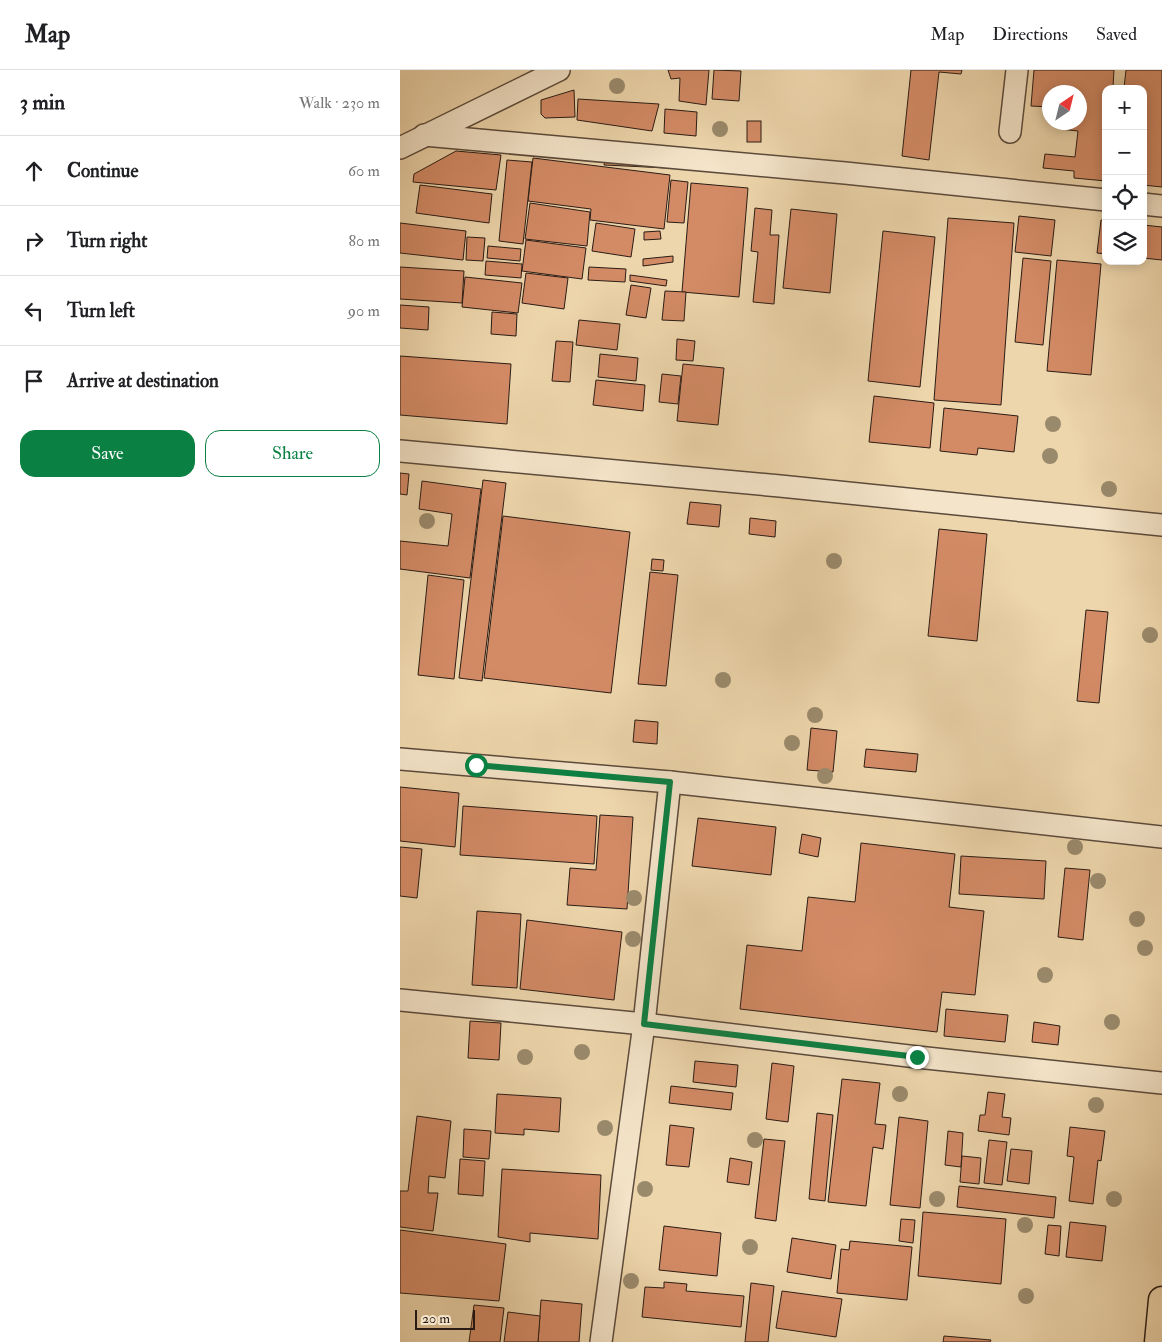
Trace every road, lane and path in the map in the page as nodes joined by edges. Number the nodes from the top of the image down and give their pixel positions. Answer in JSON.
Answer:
{"nodes":[{"id":1,"x":559,"y":70,"type":"edge"},
{"id":2,"x":1017,"y":70,"type":"edge"},
{"id":3,"x":1010,"y":132,"type":"dead end"},
{"id":4,"x":424,"y":135,"type":"junction"},
{"id":5,"x":400,"y":148,"type":"edge"},
{"id":6,"x":1102,"y":200,"type":"edge"},
{"id":7,"x":1147,"y":204,"type":"edge"},
{"id":8,"x":1162,"y":206,"type":"edge"},
{"id":9,"x":400,"y":450,"type":"edge"},
{"id":10,"x":1162,"y":525,"type":"edge"},
{"id":11,"x":400,"y":759,"type":"edge"},
{"id":12,"x":670,"y":782,"type":"junction"},
{"id":13,"x":1162,"y":837,"type":"edge"},
{"id":14,"x":400,"y":1000,"type":"edge"},
{"id":15,"x":644,"y":1024,"type":"junction"},
{"id":16,"x":1162,"y":1083,"type":"edge"},
{"id":17,"x":1162,"y":1300,"type":"edge"},
{"id":18,"x":601,"y":1342,"type":"edge"},
{"id":19,"x":1158,"y":1342,"type":"edge"}],
"edges":[{"from":1,"to":4,"type":"street"},
{"from":2,"to":3,"type":"street"},
{"from":4,"to":5,"type":"street"},
{"from":4,"to":6,"type":"street"},
{"from":7,"to":8,"type":"street"},
{"from":9,"to":10,"type":"street"},
{"from":11,"to":12,"type":"street"},
{"from":12,"to":13,"type":"street"},
{"from":12,"to":15,"type":"street"},
{"from":14,"to":15,"type":"street"},
{"from":15,"to":16,"type":"street"},
{"from":15,"to":18,"type":"street"},
{"from":17,"to":19,"type":"main road"}]}
